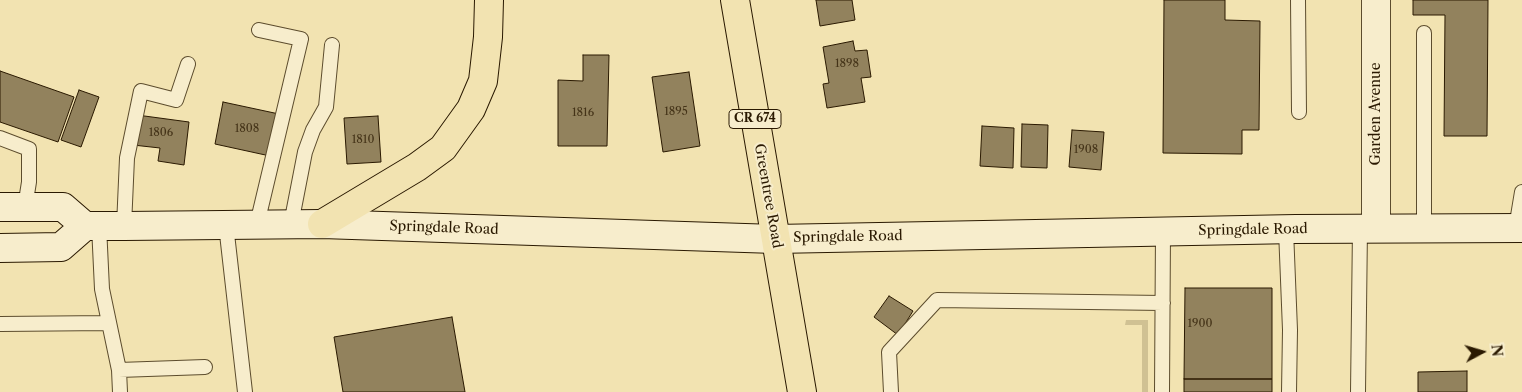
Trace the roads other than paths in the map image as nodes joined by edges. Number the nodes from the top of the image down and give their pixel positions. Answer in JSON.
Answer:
{"nodes":[{"id":1,"x":489,"y":0,"type":"edge"},
{"id":2,"x":736,"y":0,"type":"edge"},
{"id":3,"x":1298,"y":0,"type":"edge"},
{"id":4,"x":1376,"y":0,"type":"edge"},
{"id":5,"x":259,"y":30,"type":"dead end"},
{"id":6,"x":1424,"y":33,"type":"dead end"},
{"id":7,"x":332,"y":45,"type":"dead end"},
{"id":8,"x":188,"y":64,"type":"dead end"},
{"id":9,"x":1299,"y":112,"type":"dead end"},
{"id":10,"x":0,"y":138,"type":"edge"},
{"id":11,"x":1522,"y":192,"type":"edge"},
{"id":12,"x":13,"y":207,"type":"edge"},
{"id":13,"x":257,"y":224,"type":"junction"},
{"id":14,"x":291,"y":224,"type":"junction"},
{"id":15,"x":322,"y":224,"type":"junction"},
{"id":16,"x":226,"y":225,"type":"junction"},
{"id":17,"x":103,"y":226,"type":"junction"},
{"id":18,"x":1368,"y":228,"type":"junction"},
{"id":19,"x":1424,"y":228,"type":"junction"},
{"id":20,"x":1519,"y":228,"type":"edge"},
{"id":21,"x":1286,"y":230,"type":"junction"},
{"id":22,"x":1163,"y":232,"type":"junction"},
{"id":23,"x":776,"y":239,"type":"junction"},
{"id":24,"x":0,"y":248,"type":"edge"},
{"id":25,"x":1163,"y":304,"type":"junction"},
{"id":26,"x":108,"y":323,"type":"junction"},
{"id":27,"x":0,"y":324,"type":"edge"},
{"id":28,"x":205,"y":367,"type":"dead end"},
{"id":29,"x":119,"y":370,"type":"junction"},
{"id":30,"x":120,"y":392,"type":"edge"},
{"id":31,"x":245,"y":392,"type":"edge"},
{"id":32,"x":802,"y":392,"type":"edge"},
{"id":33,"x":890,"y":392,"type":"edge"},
{"id":34,"x":1162,"y":392,"type":"edge"},
{"id":35,"x":1289,"y":392,"type":"edge"},
{"id":36,"x":1358,"y":392,"type":"edge"}],
"edges":[{"from":1,"to":15,"type":"main road"},
{"from":2,"to":23,"type":"main road","name":"Greentree Road","number":"CR 674"},
{"from":3,"to":9,"type":"lane"},
{"from":4,"to":18,"type":"main road","name":"Garden Avenue"},
{"from":5,"to":13,"type":"lane"},
{"from":6,"to":19,"type":"lane"},
{"from":7,"to":14,"type":"lane"},
{"from":8,"to":17,"type":"lane"},
{"from":10,"to":12,"type":"lane"},
{"from":11,"to":20,"type":"lane"},
{"from":12,"to":17,"type":"main road"},
{"from":13,"to":14,"type":"main road","name":"Springdale Road"},
{"from":13,"to":16,"type":"main road","name":"Springdale Road"},
{"from":14,"to":15,"type":"main road","name":"Springdale Road"},
{"from":15,"to":23,"type":"main road","name":"Springdale Road"},
{"from":16,"to":17,"type":"main road","name":"Springdale Road"},
{"from":16,"to":31,"type":"lane"},
{"from":17,"to":24,"type":"main road"},
{"from":17,"to":26,"type":"lane"},
{"from":18,"to":19,"type":"main road","name":"Springdale Road"},
{"from":18,"to":21,"type":"main road","name":"Springdale Road"},
{"from":18,"to":36,"type":"lane"},
{"from":19,"to":20,"type":"main road","name":"Springdale Road"},
{"from":21,"to":22,"type":"main road","name":"Springdale Road"},
{"from":21,"to":35,"type":"lane"},
{"from":22,"to":23,"type":"main road","name":"Springdale Road"},
{"from":22,"to":25,"type":"lane"},
{"from":23,"to":32,"type":"main road","name":"Greentree Road","number":"CR 674"},
{"from":25,"to":33,"type":"lane"},
{"from":25,"to":34,"type":"lane"},
{"from":26,"to":27,"type":"lane"},
{"from":26,"to":29,"type":"lane"},
{"from":28,"to":29,"type":"lane"},
{"from":29,"to":30,"type":"lane"}]}
